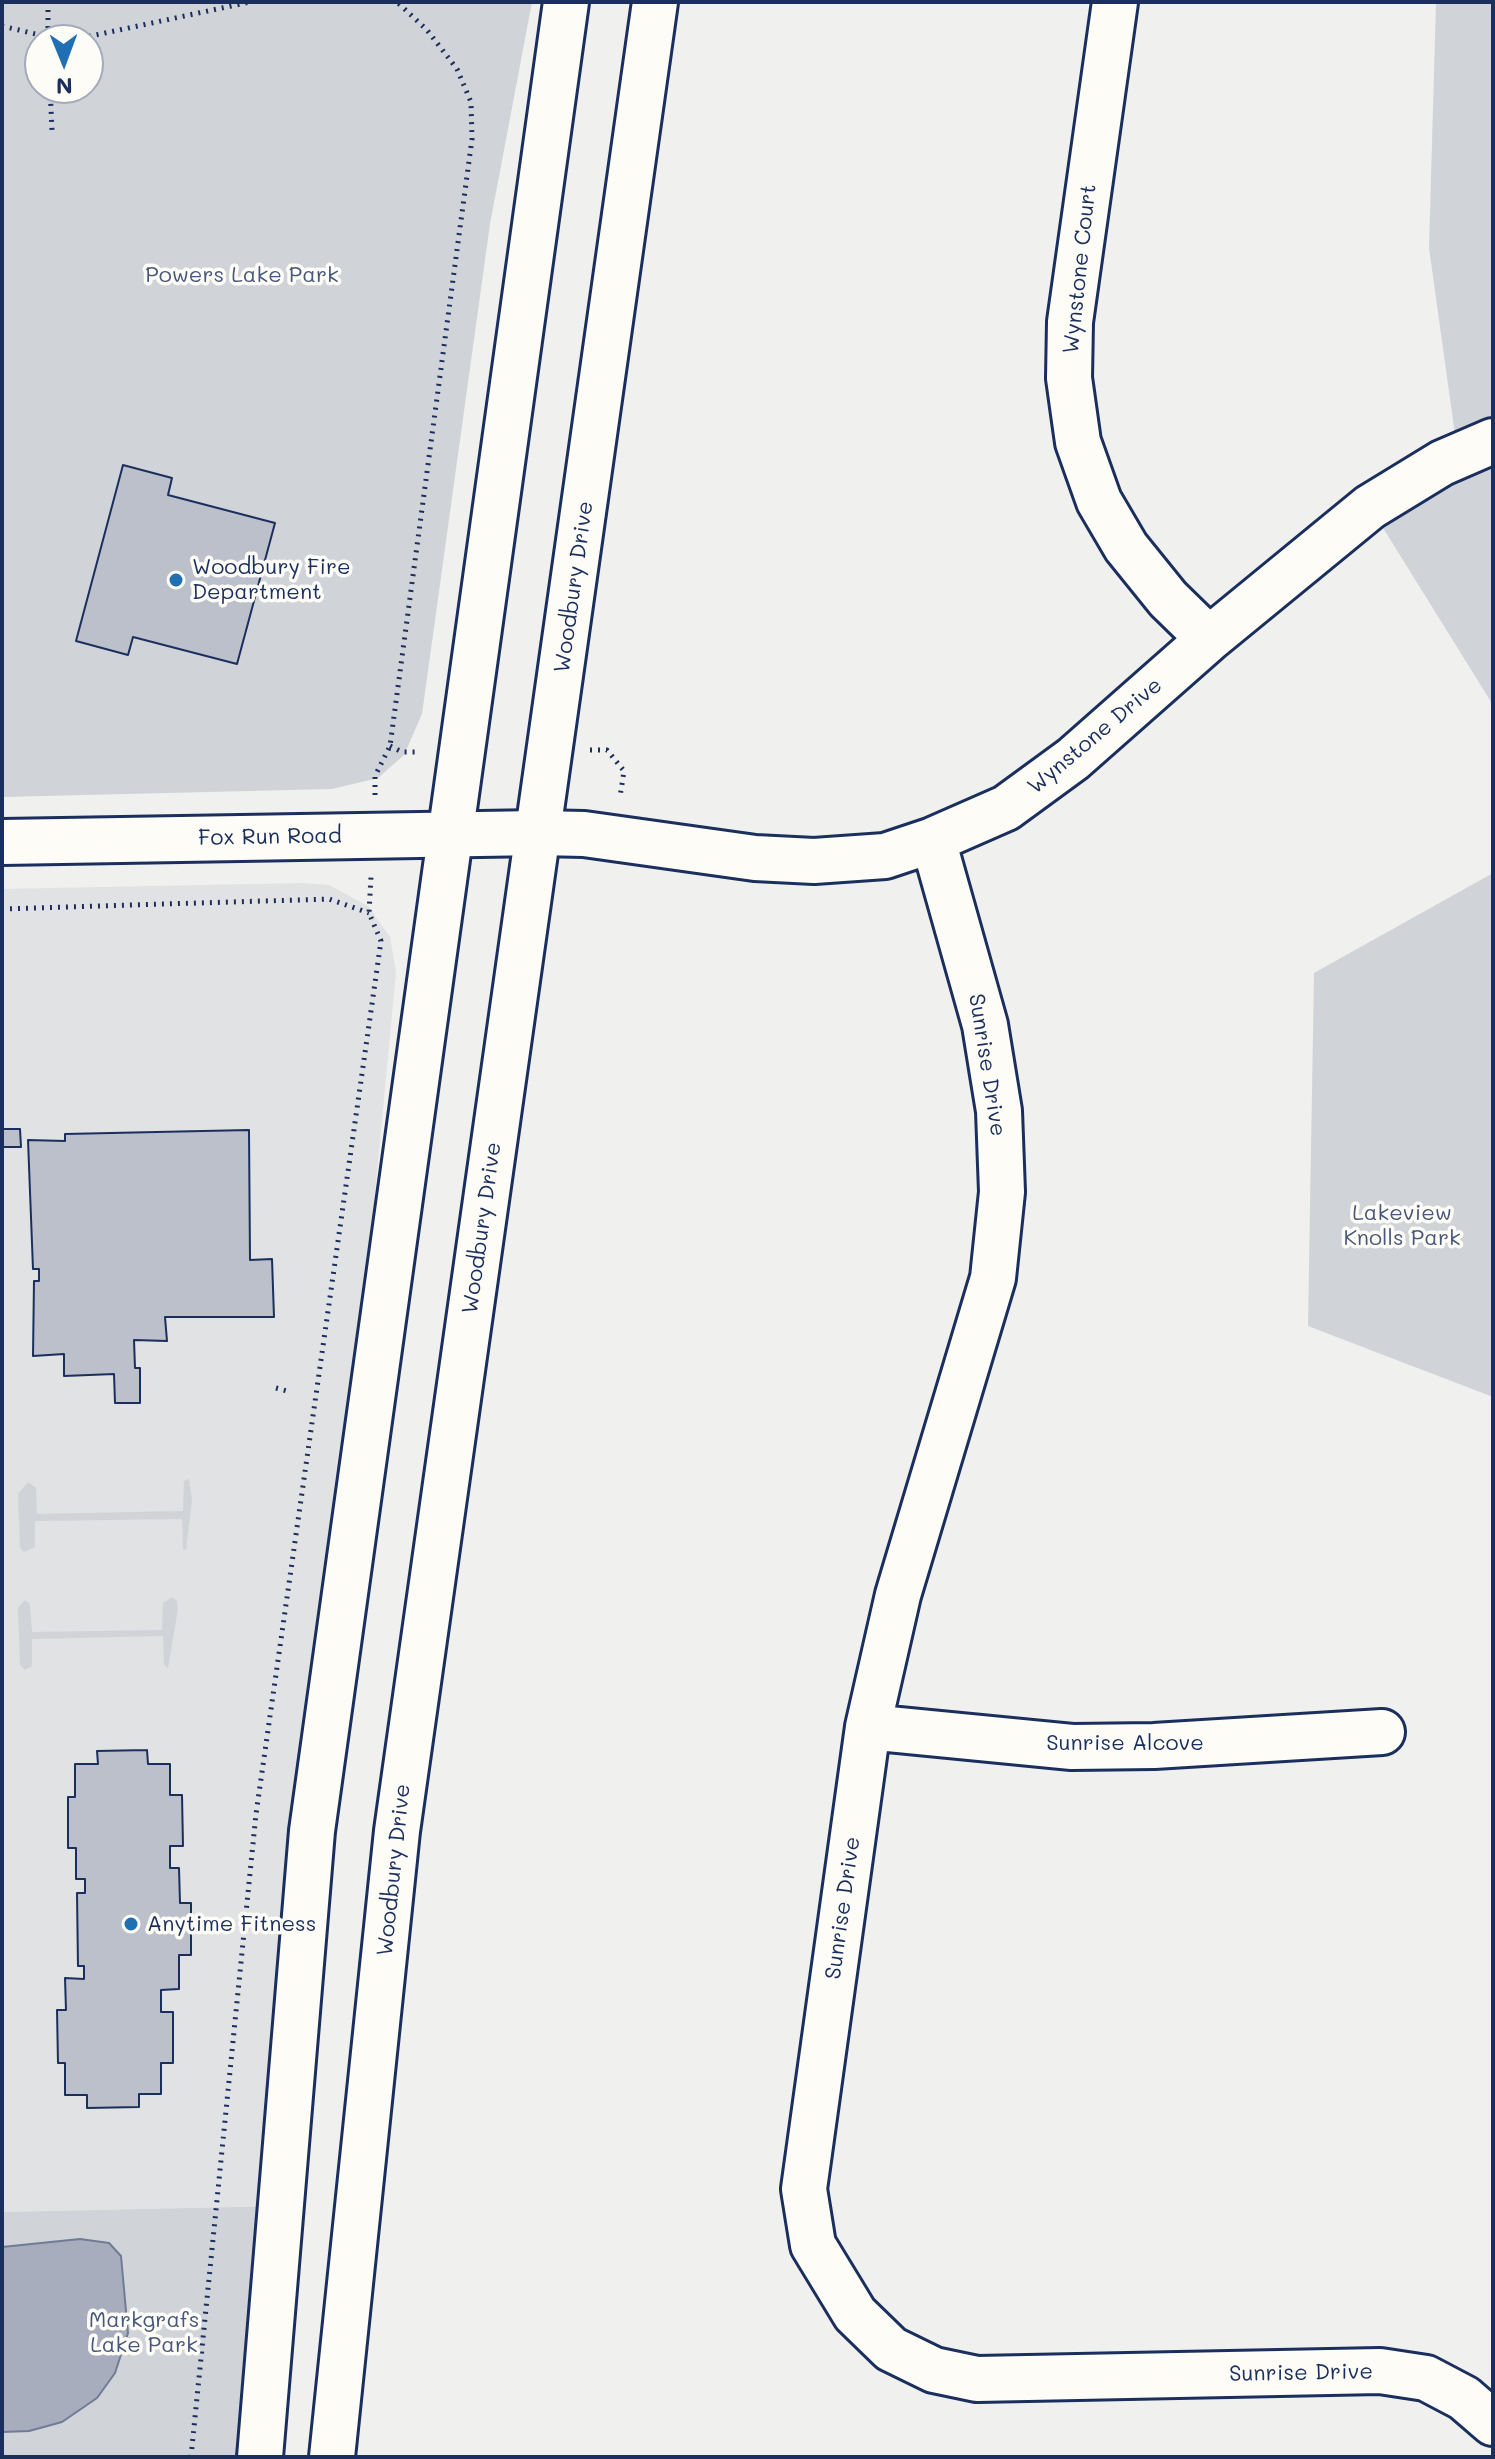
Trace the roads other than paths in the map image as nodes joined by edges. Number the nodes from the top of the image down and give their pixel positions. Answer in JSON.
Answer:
{"nodes":[{"id":1,"x":566,"y":2,"type":"edge"},
{"id":2,"x":655,"y":2,"type":"edge"},
{"id":3,"x":1115,"y":2,"type":"edge"},
{"id":4,"x":1493,"y":441,"type":"edge"},
{"id":5,"x":1209,"y":639,"type":"junction"},
{"id":6,"x":539,"y":833,"type":"junction"},
{"id":7,"x":451,"y":834,"type":"junction"},
{"id":8,"x":933,"y":840,"type":"junction"},
{"id":9,"x":2,"y":842,"type":"edge"},
{"id":10,"x":868,"y":1727,"type":"junction"},
{"id":11,"x":1382,"y":1732,"type":"dead end"},
{"id":12,"x":1493,"y":2423,"type":"edge"},
{"id":13,"x":260,"y":2457,"type":"edge"},
{"id":14,"x":332,"y":2457,"type":"edge"}],
"edges":[{"from":1,"to":7,"type":"street"},
{"from":2,"to":6,"type":"street","name":"Woodbury Drive"},
{"from":3,"to":5,"type":"street","name":"Wynstone Court"},
{"from":4,"to":5,"type":"street","name":"Wynstone Drive"},
{"from":5,"to":8,"type":"street","name":"Wynstone Drive"},
{"from":6,"to":7,"type":"street","name":"Fox Run Road"},
{"from":6,"to":8,"type":"street","name":"Wynstone Drive"},
{"from":6,"to":14,"type":"street","name":"Woodbury Drive"},
{"from":7,"to":9,"type":"street","name":"Fox Run Road"},
{"from":7,"to":13,"type":"street"},
{"from":8,"to":10,"type":"street","name":"Sunrise Drive"},
{"from":10,"to":11,"type":"street","name":"Sunrise Alcove"},
{"from":10,"to":12,"type":"street","name":"Sunrise Drive"}]}
